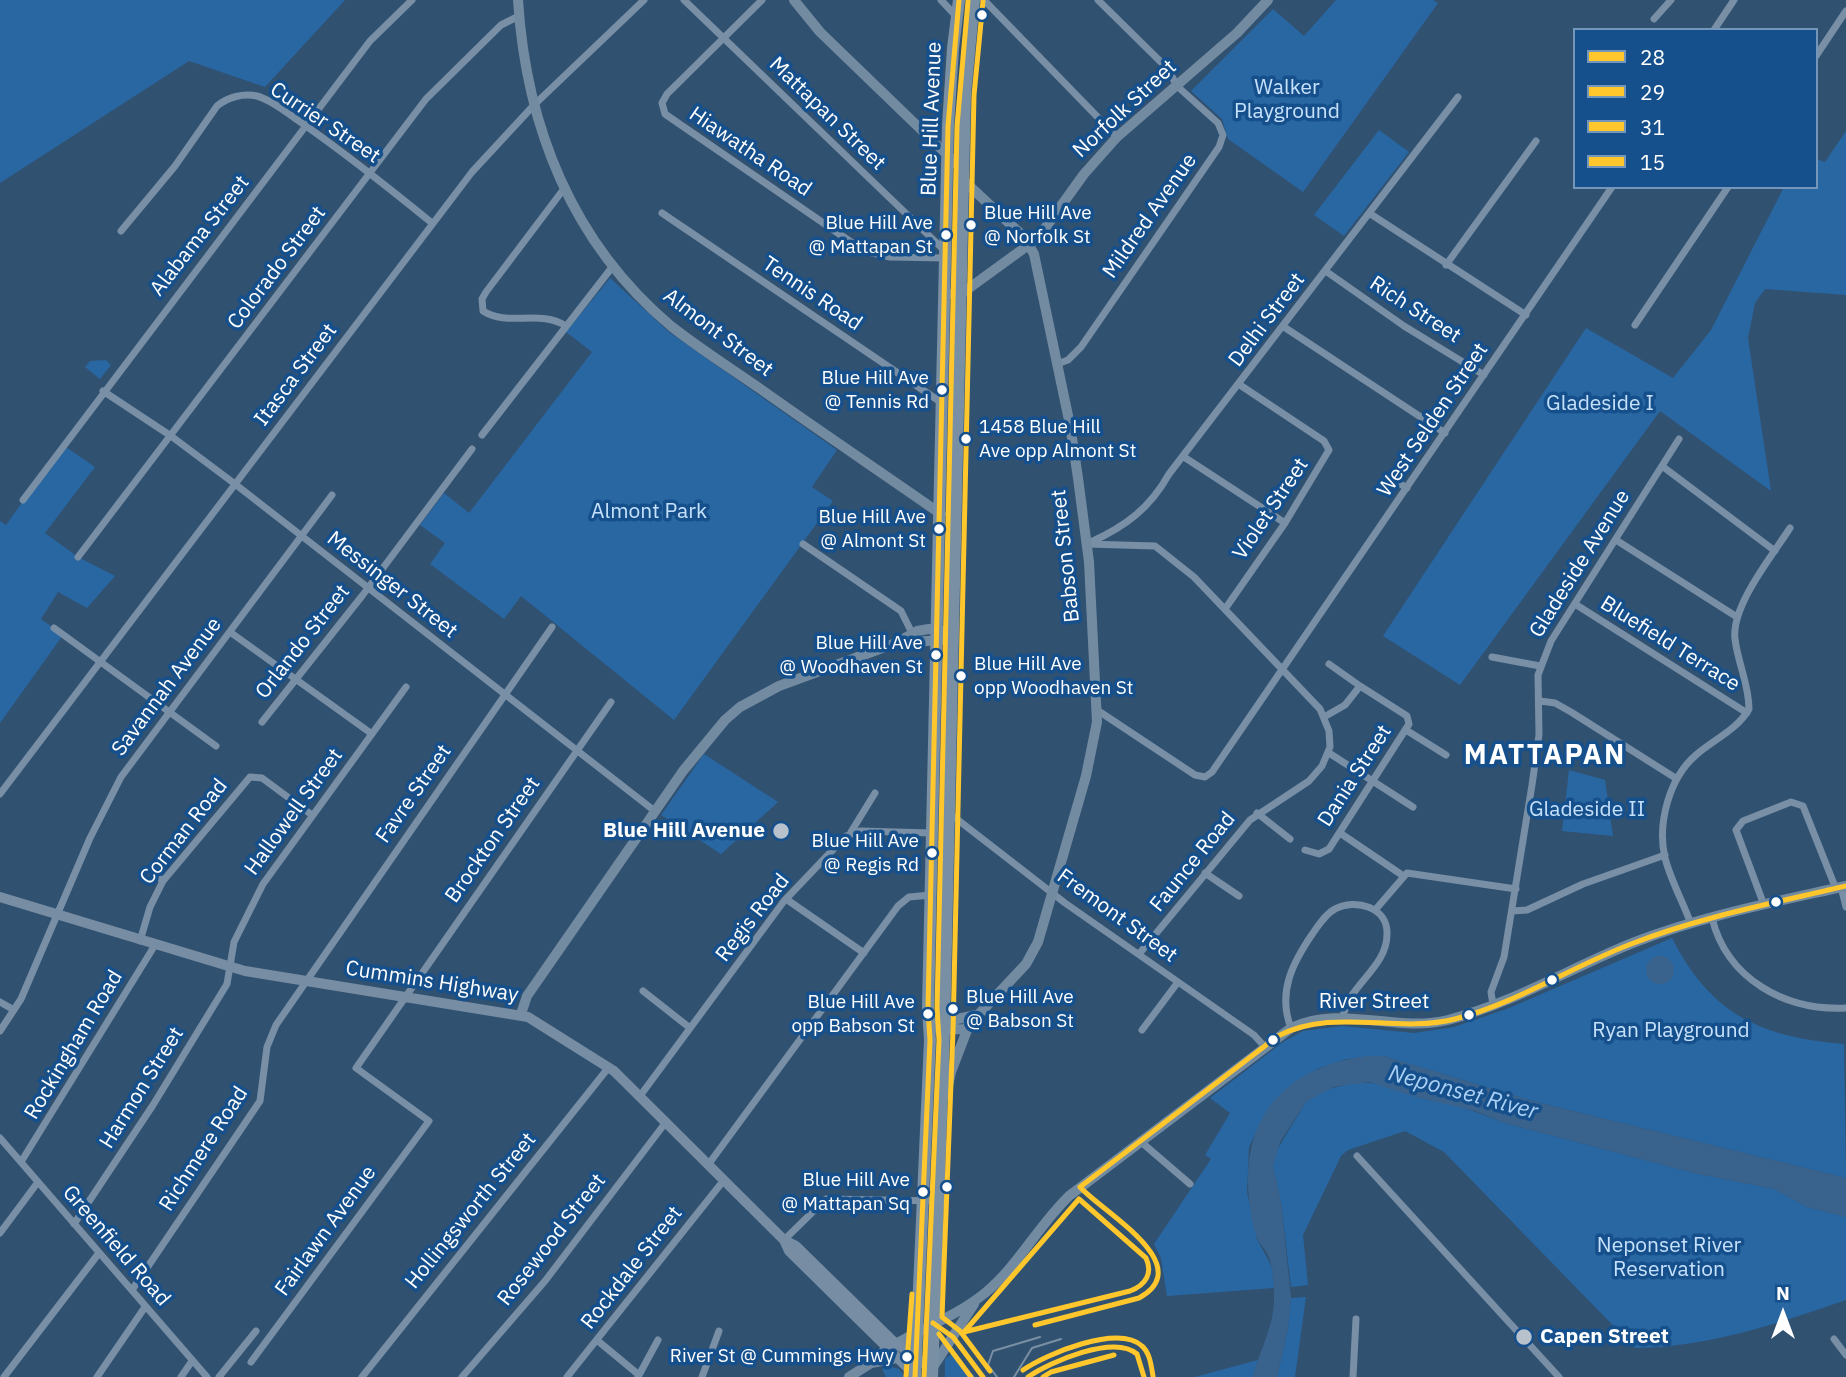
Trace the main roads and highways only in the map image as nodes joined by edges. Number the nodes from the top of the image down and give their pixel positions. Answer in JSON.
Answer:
{"nodes":[{"id":1,"x":518,"y":0,"type":"edge"},
{"id":2,"x":794,"y":0,"type":"edge"},
{"id":3,"x":959,"y":0,"type":"edge"},
{"id":4,"x":974,"y":0,"type":"edge"},
{"id":5,"x":1268,"y":0,"type":"edge"},
{"id":6,"x":948,"y":156,"type":"junction"},
{"id":7,"x":963,"y":175,"type":"junction"},
{"id":8,"x":1030,"y":245,"type":"junction"},
{"id":9,"x":945,"y":294,"type":"junction"},
{"id":10,"x":961,"y":294,"type":"junction"},
{"id":11,"x":941,"y":513,"type":"junction"},
{"id":12,"x":937,"y":635,"type":"junction"},
{"id":13,"x":954,"y":636,"type":"junction"},
{"id":14,"x":1841,"y":887,"type":"edge"},
{"id":15,"x":0,"y":897,"type":"edge"},
{"id":16,"x":521,"y":1014,"type":"junction"},
{"id":17,"x":976,"y":1014,"type":"junction"},
{"id":18,"x":929,"y":1025,"type":"junction"},
{"id":19,"x":945,"y":1025,"type":"junction"},
{"id":20,"x":969,"y":1026,"type":"junction"},
{"id":21,"x":929,"y":1070,"type":"junction"},
{"id":22,"x":943,"y":1071,"type":"junction"},
{"id":23,"x":941,"y":1121,"type":"junction"},
{"id":24,"x":932,"y":1201,"type":"junction"},
{"id":25,"x":982,"y":1296,"type":"junction"},
{"id":26,"x":933,"y":1323,"type":"junction"},
{"id":27,"x":919,"y":1331,"type":"junction"},
{"id":28,"x":892,"y":1346,"type":"junction"},
{"id":29,"x":897,"y":1358,"type":"junction"},
{"id":30,"x":917,"y":1358,"type":"junction"},
{"id":31,"x":862,"y":1369,"type":"junction"},
{"id":32,"x":932,"y":1374,"type":"edge"},
{"id":33,"x":916,"y":1376,"type":"edge"},
{"id":34,"x":849,"y":1377,"type":"edge"}],
"edges":[{"from":1,"to":11,"type":"main road","name":"Almont Street"},
{"from":2,"to":6,"type":"main road"},
{"from":3,"to":6,"type":"highway","name":"Blue Hill Avenue"},
{"from":4,"to":7,"type":"highway","name":"Blue Hill Avenue"},
{"from":5,"to":8,"type":"main road","name":"Norfolk Street"},
{"from":6,"to":7,"type":"main road"},
{"from":6,"to":9,"type":"highway","name":"Blue Hill Avenue"},
{"from":7,"to":8,"type":"main road"},
{"from":7,"to":10,"type":"highway","name":"Blue Hill Avenue"},
{"from":8,"to":10,"type":"main road","name":"Norfolk Street"},
{"from":8,"to":17,"type":"main road","name":"Babson Street"},
{"from":9,"to":10,"type":"main road"},
{"from":9,"to":11,"type":"highway","name":"Blue Hill Avenue"},
{"from":10,"to":13,"type":"highway","name":"Blue Hill Avenue"},
{"from":11,"to":12,"type":"highway","name":"Blue Hill Avenue"},
{"from":12,"to":13,"type":"main road"},
{"from":12,"to":16,"type":"main road"},
{"from":12,"to":18,"type":"highway","name":"Blue Hill Avenue"},
{"from":13,"to":19,"type":"highway","name":"Blue Hill Avenue"},
{"from":14,"to":25,"type":"main road","name":"River Street"},
{"from":15,"to":16,"type":"main road","name":"Cummins Highway"},
{"from":16,"to":28,"type":"main road","name":"Cummins Highway"},
{"from":17,"to":19,"type":"main road"},
{"from":17,"to":20,"type":"main road","name":"Babson Street"},
{"from":18,"to":19,"type":"main road"},
{"from":18,"to":21,"type":"highway","name":"Blue Hill Avenue"},
{"from":19,"to":20,"type":"main road"},
{"from":19,"to":22,"type":"highway","name":"Blue Hill Avenue"},
{"from":20,"to":23,"type":"main road","name":"Blue Hill Avenue"},
{"from":21,"to":22,"type":"highway"},
{"from":21,"to":24,"type":"highway","name":"Blue Hill Avenue"},
{"from":22,"to":23,"type":"highway","name":"Blue Hill Avenue"},
{"from":23,"to":24,"type":"highway","name":"Blue Hill Avenue"},
{"from":24,"to":26,"type":"highway","name":"Blue Hill Avenue"},
{"from":24,"to":27,"type":"highway","name":"Blue Hill Avenue"},
{"from":25,"to":26,"type":"main road","name":"River Street"},
{"from":25,"to":32,"type":"main road","name":"River Street"},
{"from":26,"to":27,"type":"main road","name":"River Street"},
{"from":26,"to":32,"type":"highway","name":"Blue Hill Avenue"},
{"from":27,"to":28,"type":"main road","name":"River Street"},
{"from":27,"to":30,"type":"highway","name":"Blue Hill Avenue"},
{"from":28,"to":29,"type":"main road","name":"Cummins Highway"},
{"from":28,"to":30,"type":"main road","name":"Cummins Highway"},
{"from":28,"to":31,"type":"main road","name":"River Street"},
{"from":29,"to":31,"type":"main road","name":"River Street"},
{"from":29,"to":33,"type":"main road","name":"Cummins Highway"},
{"from":30,"to":32,"type":"main road","name":"Cummins Highway"},
{"from":30,"to":33,"type":"highway","name":"Blue Hill Avenue"},
{"from":31,"to":34,"type":"main road","name":"River Street"}]}
